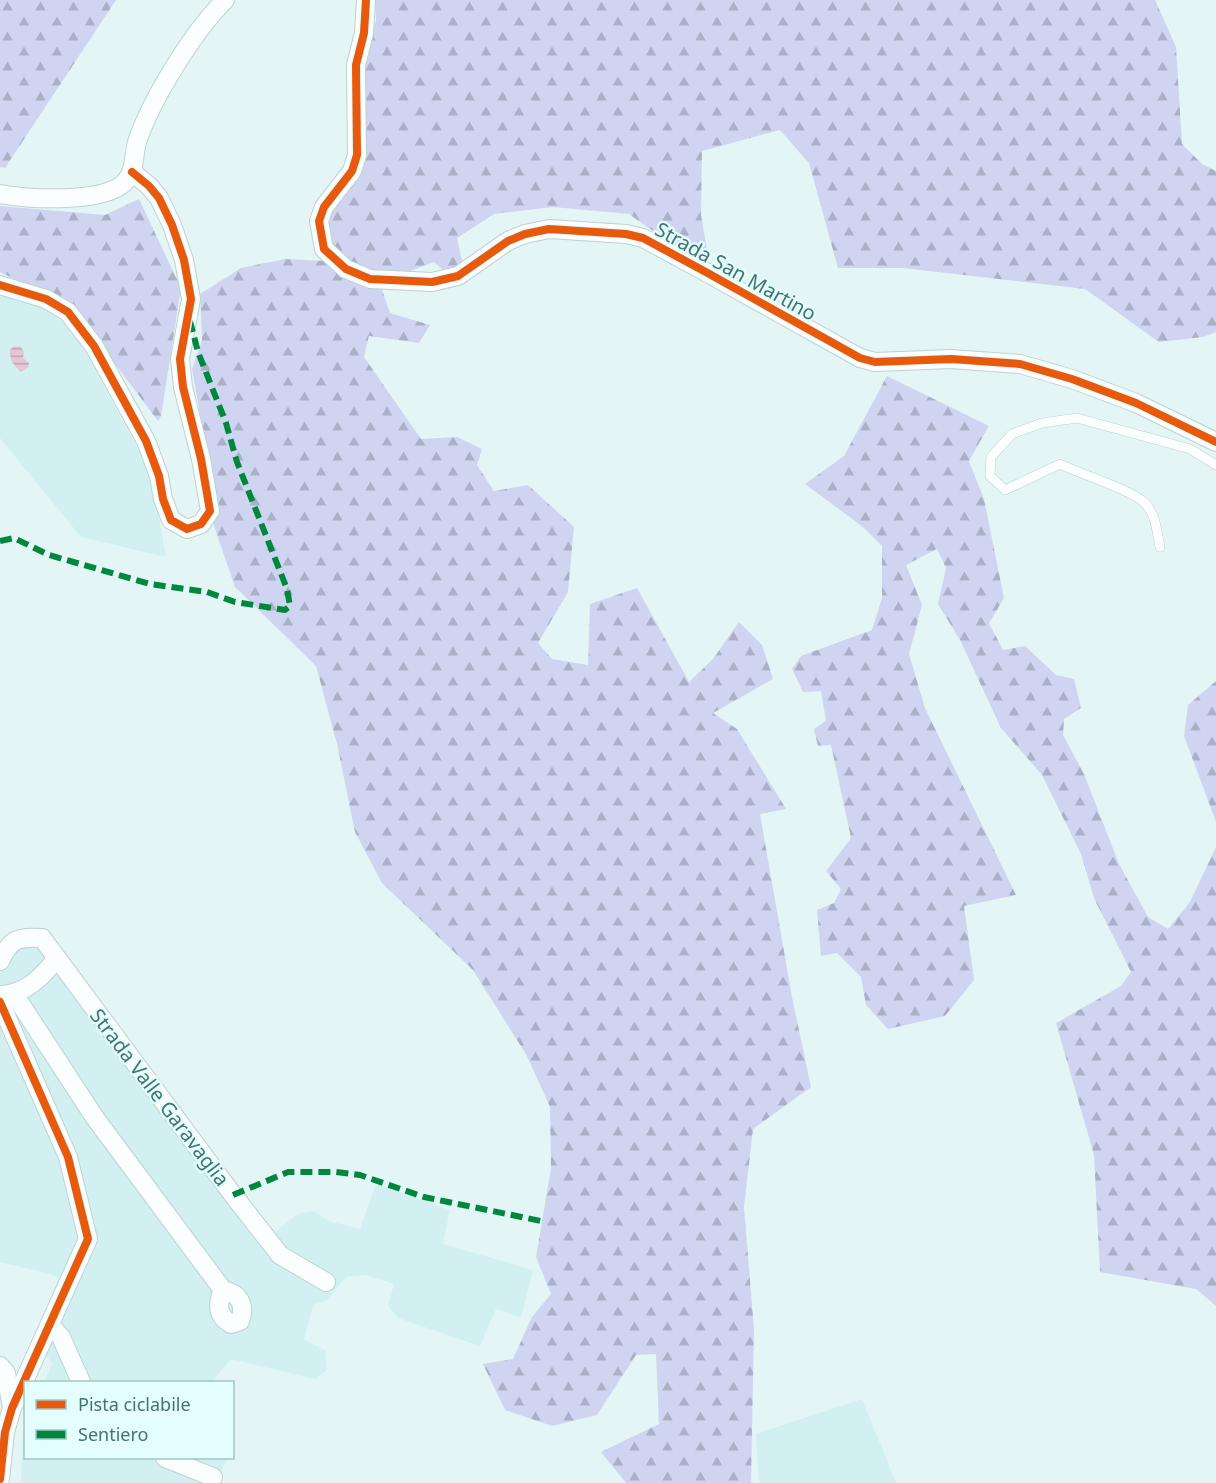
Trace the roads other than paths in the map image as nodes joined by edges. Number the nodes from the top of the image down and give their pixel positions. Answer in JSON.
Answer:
{"nodes":[{"id":1,"x":225,"y":0,"type":"edge"},
{"id":2,"x":366,"y":0,"type":"edge"},
{"id":3,"x":132,"y":172,"type":"junction"},
{"id":4,"x":0,"y":194,"type":"edge"},
{"id":5,"x":0,"y":285,"type":"edge"},
{"id":6,"x":1216,"y":442,"type":"edge"},
{"id":7,"x":1216,"y":465,"type":"edge"},
{"id":8,"x":1160,"y":548,"type":"dead end"},
{"id":9,"x":57,"y":958,"type":"junction"},
{"id":10,"x":0,"y":961,"type":"edge"},
{"id":11,"x":4,"y":1005,"type":"edge"},
{"id":12,"x":326,"y":1282,"type":"dead end"},
{"id":13,"x":223,"y":1290,"type":"dead end"},
{"id":14,"x":50,"y":1325,"type":"junction"},
{"id":15,"x":0,"y":1366,"type":"edge"},
{"id":16,"x":24,"y":1381,"type":"edge"},
{"id":17,"x":80,"y":1381,"type":"edge"},
{"id":18,"x":24,"y":1382,"type":"edge"},
{"id":19,"x":12,"y":1408,"type":"junction"},
{"id":20,"x":168,"y":1459,"type":"edge"},
{"id":21,"x":213,"y":1477,"type":"dead end"},
{"id":22,"x":0,"y":1479,"type":"edge"}],
"edges":[{"from":1,"to":3,"type":"street"},
{"from":2,"to":6,"type":"street","name":"Strada San Martino"},
{"from":3,"to":4,"type":"street"},
{"from":3,"to":5,"type":"street"},
{"from":7,"to":8,"type":"lane"},
{"from":9,"to":10,"type":"street","name":"Strada Valle Garavaglia"},
{"from":9,"to":11,"type":"street"},
{"from":9,"to":12,"type":"street","name":"Strada Valle Garavaglia"},
{"from":11,"to":13,"type":"street"},
{"from":11,"to":14,"type":"street"},
{"from":14,"to":16,"type":"street"},
{"from":14,"to":17,"type":"street"},
{"from":15,"to":19,"type":"street"},
{"from":18,"to":19,"type":"street"},
{"from":19,"to":22,"type":"street"},
{"from":20,"to":21,"type":"street"}]}
